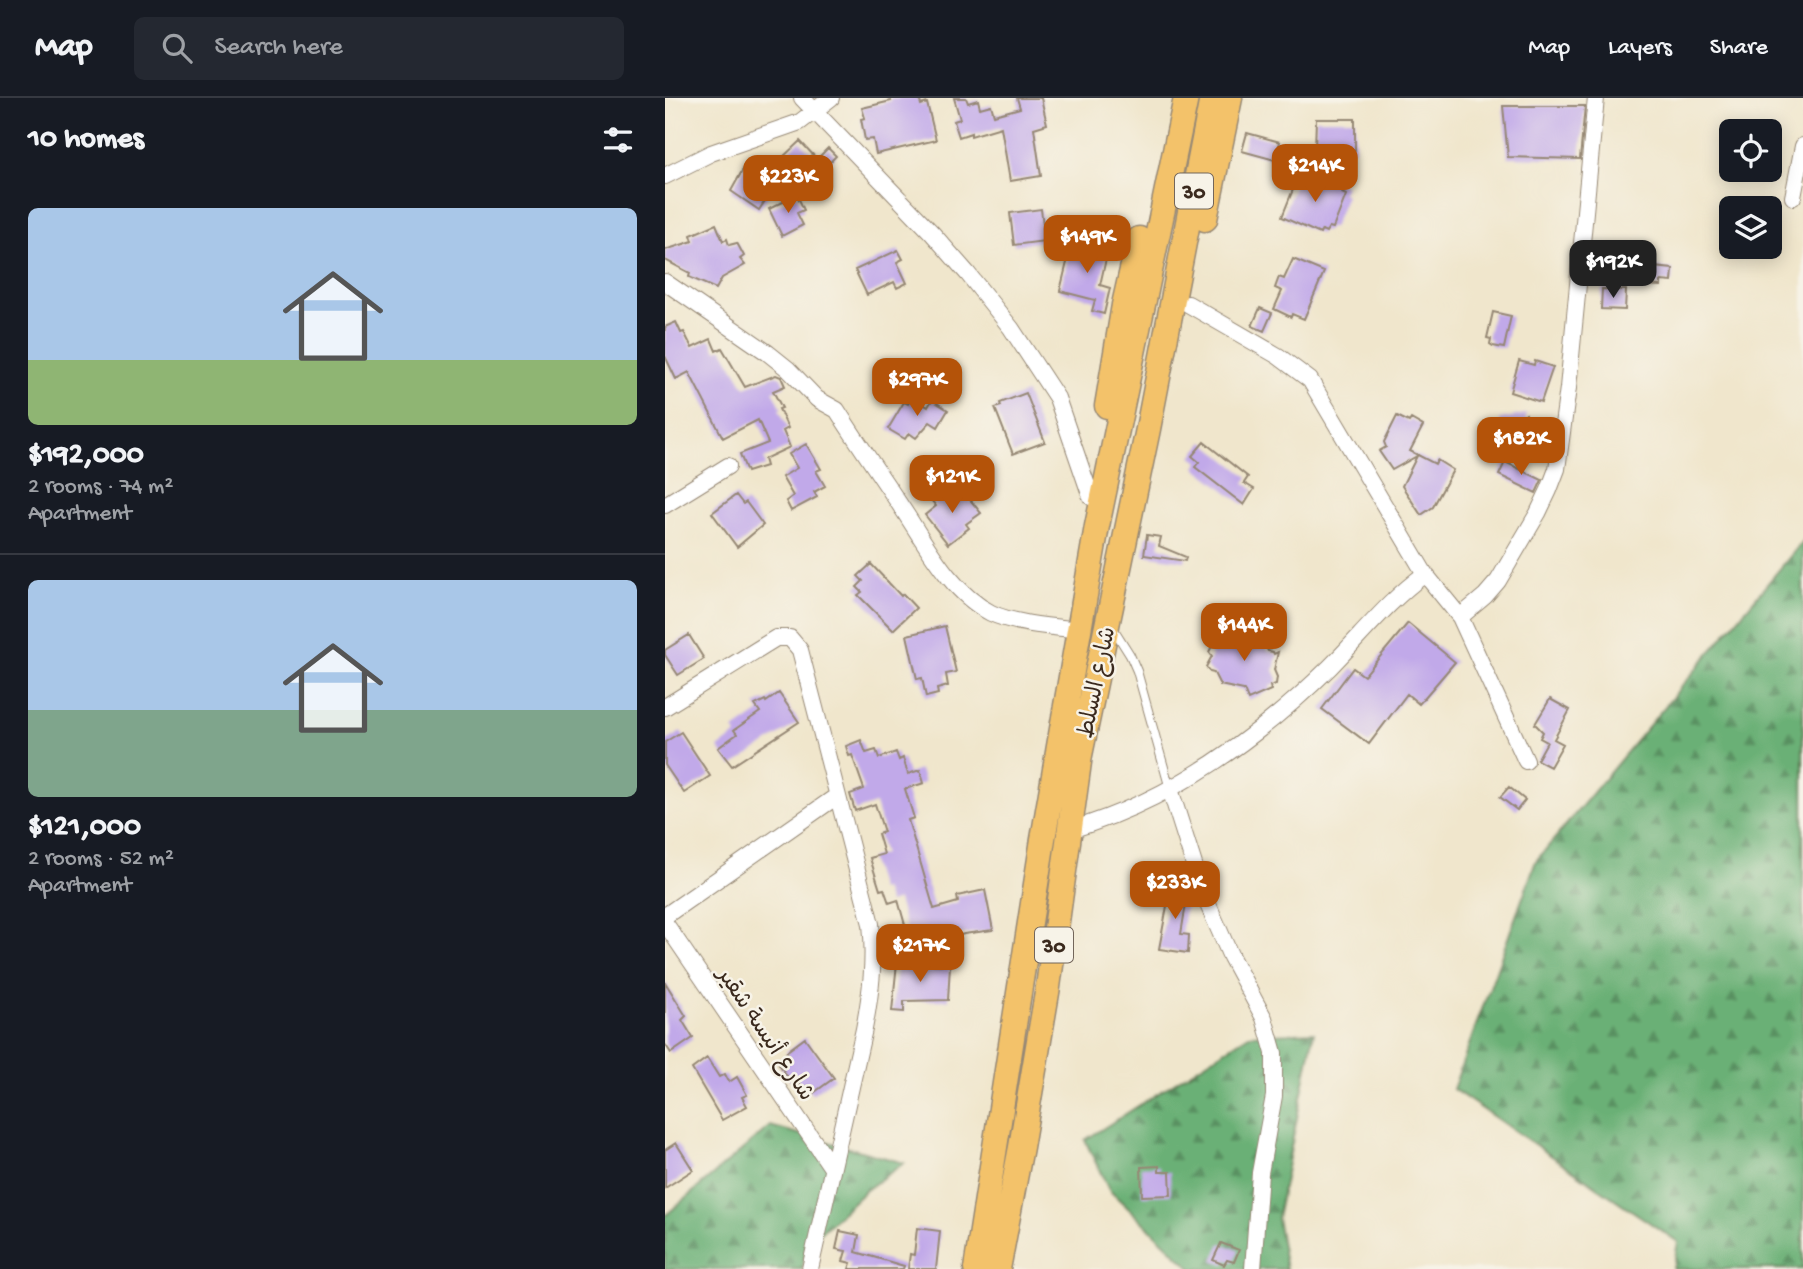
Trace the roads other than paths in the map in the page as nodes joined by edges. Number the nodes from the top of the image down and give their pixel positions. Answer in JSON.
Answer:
{"nodes":[{"id":1,"x":801,"y":98,"type":"edge"},
{"id":2,"x":831,"y":98,"type":"edge"},
{"id":3,"x":1169,"y":98,"type":"edge"},
{"id":4,"x":1186,"y":98,"type":"edge"},
{"id":5,"x":1212,"y":98,"type":"edge"},
{"id":6,"x":1230,"y":98,"type":"edge"},
{"id":7,"x":1597,"y":98,"type":"edge"},
{"id":8,"x":815,"y":112,"type":"junction"},
{"id":9,"x":1803,"y":146,"type":"edge"},
{"id":10,"x":665,"y":176,"type":"edge"},
{"id":11,"x":1793,"y":197,"type":"dead end"},
{"id":12,"x":665,"y":282,"type":"edge"},
{"id":13,"x":1182,"y":294,"type":"junction"},
{"id":14,"x":728,"y":466,"type":"dead end"},
{"id":15,"x":669,"y":496,"type":"edge"},
{"id":16,"x":1091,"y":497,"type":"junction"},
{"id":17,"x":1425,"y":574,"type":"junction"},
{"id":18,"x":1460,"y":617,"type":"junction"},
{"id":19,"x":1082,"y":620,"type":"junction"},
{"id":20,"x":1107,"y":620,"type":"junction"},
{"id":21,"x":665,"y":707,"type":"edge"},
{"id":22,"x":1526,"y":761,"type":"dead end"},
{"id":23,"x":1170,"y":789,"type":"junction"},
{"id":24,"x":838,"y":796,"type":"junction"},
{"id":25,"x":1070,"y":830,"type":"junction"},
{"id":26,"x":665,"y":916,"type":"edge"},
{"id":27,"x":665,"y":923,"type":"edge"},
{"id":28,"x":832,"y":1168,"type":"junction"},
{"id":29,"x":810,"y":1269,"type":"edge"},
{"id":30,"x":976,"y":1269,"type":"edge"},
{"id":31,"x":998,"y":1269,"type":"edge"},
{"id":32,"x":1253,"y":1269,"type":"edge"}],
"edges":[{"from":1,"to":8,"type":"street"},
{"from":2,"to":8,"type":"street"},
{"from":3,"to":16,"type":"main road"},
{"from":4,"to":19,"type":"main road","name":"شارع السلط","number":"30"},
{"from":5,"to":13,"type":"main road","number":"30"},
{"from":6,"to":13,"type":"main road"},
{"from":7,"to":18,"type":"street"},
{"from":8,"to":10,"type":"street"},
{"from":8,"to":16,"type":"street"},
{"from":9,"to":11,"type":"street"},
{"from":12,"to":19,"type":"street"},
{"from":13,"to":17,"type":"street"},
{"from":13,"to":20,"type":"main road","name":"شارع السلط","number":"30"},
{"from":14,"to":15,"type":"street"},
{"from":16,"to":19,"type":"main road"},
{"from":17,"to":18,"type":"street"},
{"from":17,"to":23,"type":"street"},
{"from":18,"to":22,"type":"street"},
{"from":19,"to":30,"type":"main road","name":"شارع السلط","number":"30"},
{"from":20,"to":23,"type":"lane"},
{"from":20,"to":25,"type":"main road","name":"شارع السلط","number":"30"},
{"from":21,"to":24,"type":"street"},
{"from":23,"to":25,"type":"street"},
{"from":23,"to":32,"type":"street"},
{"from":24,"to":26,"type":"street"},
{"from":24,"to":28,"type":"street"},
{"from":25,"to":31,"type":"main road","name":"شارع السلط","number":"30"},
{"from":27,"to":28,"type":"street","name":"شارع أنيسة شقير"},
{"from":28,"to":29,"type":"street"}]}
